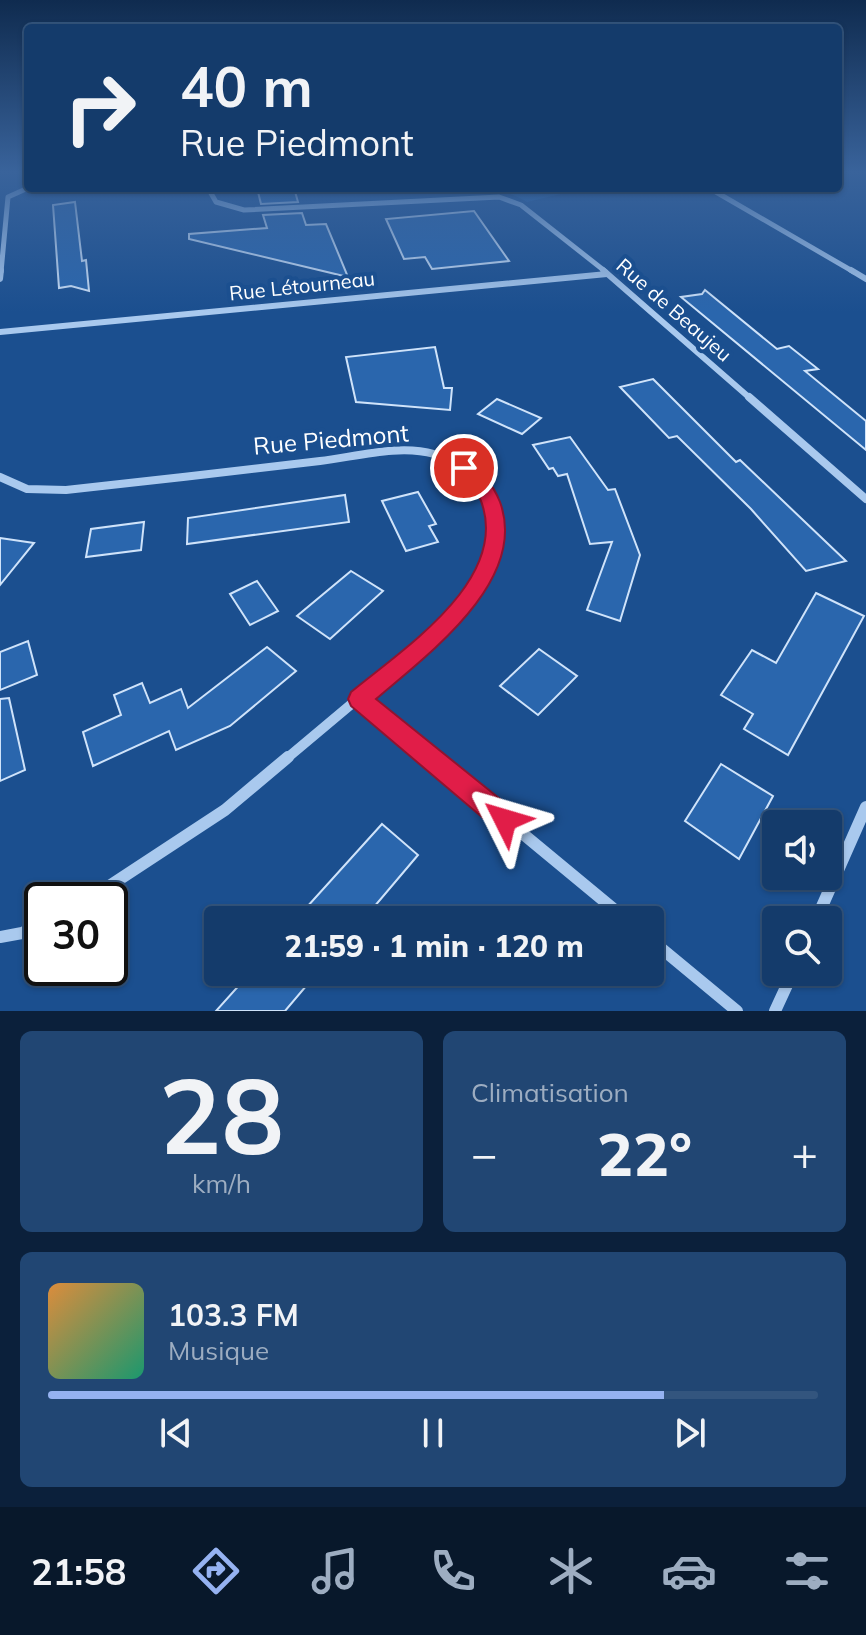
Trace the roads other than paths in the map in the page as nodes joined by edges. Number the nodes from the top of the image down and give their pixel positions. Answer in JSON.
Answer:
{"nodes":[{"id":1,"x":6,"y":218,"type":"edge"},
{"id":2,"x":538,"y":218,"type":"edge"},
{"id":3,"x":761,"y":218,"type":"edge"},
{"id":4,"x":608,"y":274,"type":"junction"},
{"id":5,"x":0,"y":279,"type":"edge"},
{"id":6,"x":866,"y":279,"type":"edge"},
{"id":7,"x":0,"y":332,"type":"edge"},
{"id":8,"x":0,"y":477,"type":"edge"},
{"id":9,"x":866,"y":499,"type":"edge"},
{"id":10,"x":360,"y":699,"type":"junction"},
{"id":11,"x":866,"y":807,"type":"edge"},
{"id":12,"x":115,"y":882,"type":"edge"},
{"id":13,"x":610,"y":906,"type":"edge"},
{"id":14,"x":822,"y":906,"type":"edge"},
{"id":15,"x":24,"y":932,"type":"edge"},
{"id":16,"x":0,"y":937,"type":"edge"},
{"id":17,"x":664,"y":951,"type":"edge"},
{"id":18,"x":787,"y":986,"type":"edge"},
{"id":19,"x":737,"y":1011,"type":"edge"},
{"id":20,"x":775,"y":1011,"type":"edge"}],
"edges":[{"from":1,"to":5,"type":"street"},
{"from":2,"to":4,"type":"street","name":"Rue de Beaujeu"},
{"from":3,"to":6,"type":"street"},
{"from":4,"to":7,"type":"street","name":"Rue Létourneau"},
{"from":4,"to":9,"type":"street","name":"Rue de Beaujeu"},
{"from":8,"to":10,"type":"street","name":"Rue Piedmont"},
{"from":10,"to":12,"type":"street","name":"Rue Piedmont"},
{"from":10,"to":13,"type":"street"},
{"from":11,"to":14,"type":"street"},
{"from":15,"to":16,"type":"street"},
{"from":17,"to":19,"type":"street"},
{"from":18,"to":20,"type":"street"}]}
